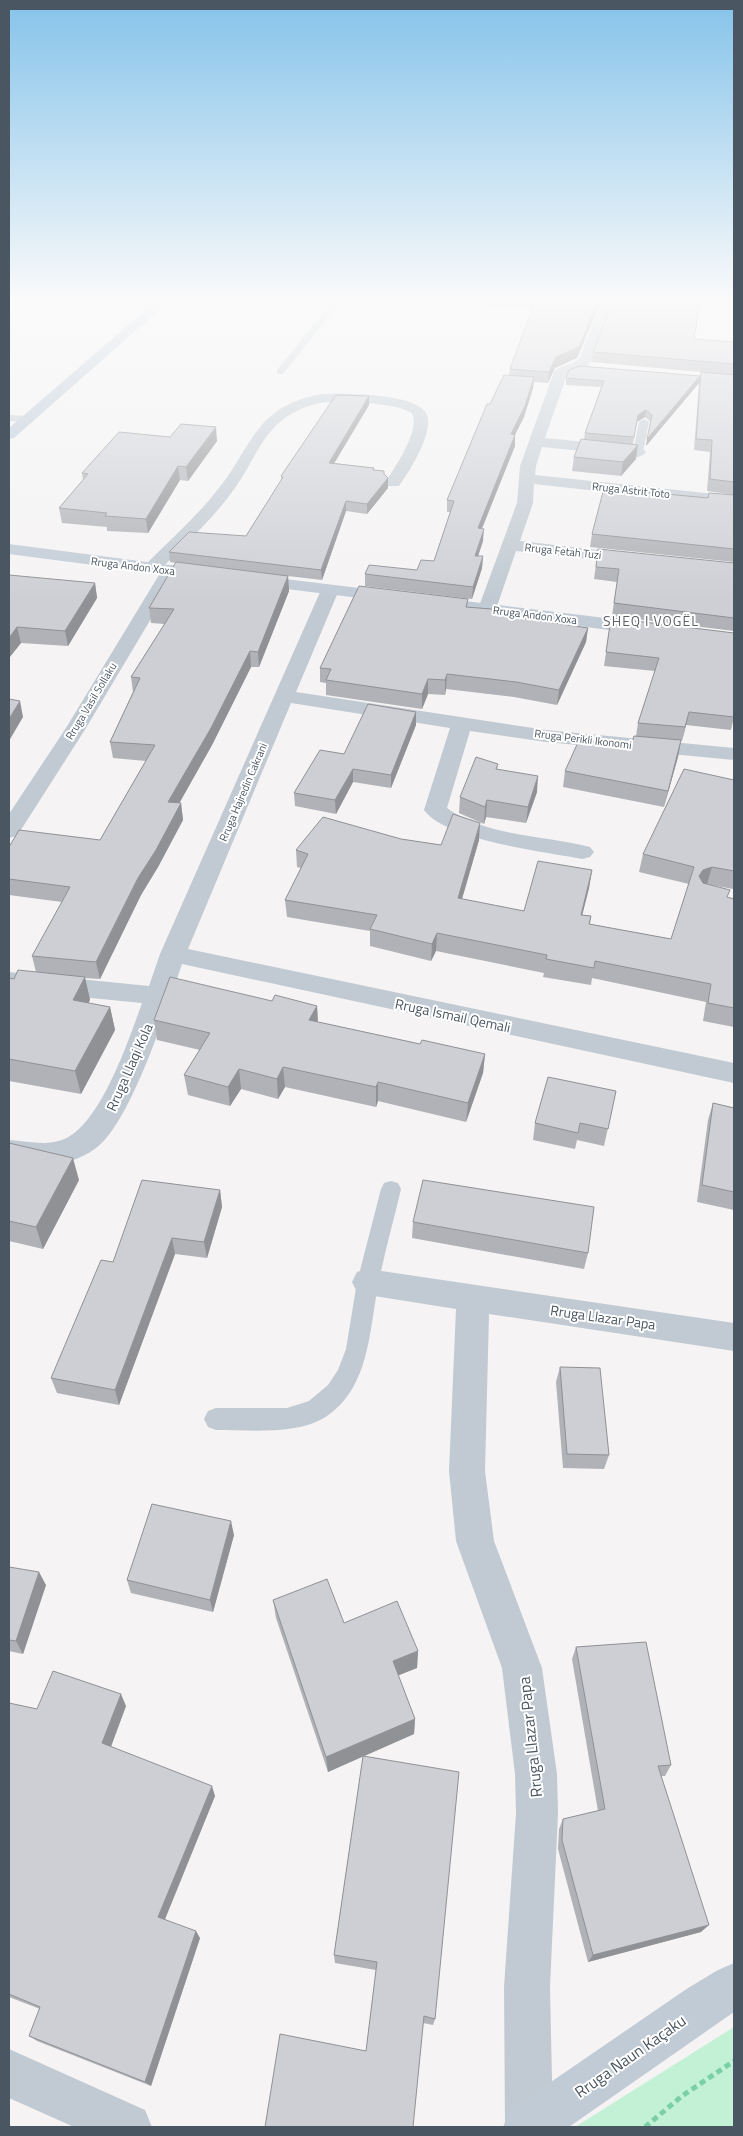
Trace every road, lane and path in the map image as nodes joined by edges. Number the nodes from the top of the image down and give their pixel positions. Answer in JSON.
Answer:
{"nodes":[{"id":1,"x":49,"y":401,"type":"edge"},
{"id":2,"x":315,"y":401,"type":"edge"},
{"id":3,"x":372,"y":401,"type":"edge"},
{"id":4,"x":551,"y":401,"type":"edge"},
{"id":5,"x":9,"y":418,"type":"edge"},
{"id":6,"x":27,"y":420,"type":"junction"},
{"id":7,"x":644,"y":422,"type":"edge"},
{"id":8,"x":9,"y":435,"type":"edge"},
{"id":9,"x":537,"y":442,"type":"junction"},
{"id":10,"x":638,"y":452,"type":"joint"},
{"id":11,"x":527,"y":479,"type":"junction"},
{"id":12,"x":393,"y":483,"type":"dead end"},
{"id":13,"x":734,"y":500,"type":"edge"},
{"id":14,"x":511,"y":545,"type":"junction"},
{"id":15,"x":9,"y":550,"type":"edge"},
{"id":16,"x":647,"y":560,"type":"edge"},
{"id":17,"x":162,"y":569,"type":"junction"},
{"id":18,"x":330,"y":590,"type":"junction"},
{"id":19,"x":487,"y":609,"type":"junction"},
{"id":20,"x":665,"y":631,"type":"edge"},
{"id":21,"x":284,"y":696,"type":"junction"},
{"id":22,"x":462,"y":723,"type":"junction"},
{"id":23,"x":734,"y":754,"type":"edge"},
{"id":24,"x":9,"y":831,"type":"edge"},
{"id":25,"x":582,"y":852,"type":"dead end"},
{"id":26,"x":173,"y":954,"type":"junction"},
{"id":27,"x":9,"y":981,"type":"edge"},
{"id":28,"x":159,"y":996,"type":"junction"},
{"id":29,"x":734,"y":1073,"type":"edge"},
{"id":30,"x":9,"y":1151,"type":"edge"},
{"id":31,"x":391,"y":1189,"type":"dead end"},
{"id":32,"x":368,"y":1282,"type":"junction"},
{"id":33,"x":473,"y":1297,"type":"junction"},
{"id":34,"x":734,"y":1337,"type":"edge"},
{"id":35,"x":216,"y":1419,"type":"dead end"},
{"id":36,"x":734,"y":1986,"type":"edge"},
{"id":37,"x":734,"y":2061,"type":"edge"},
{"id":38,"x":9,"y":2073,"type":"edge"},
{"id":39,"x":528,"y":2126,"type":"edge"},
{"id":40,"x":128,"y":2127,"type":"edge"},
{"id":41,"x":645,"y":2127,"type":"edge"}],
"edges":[{"from":1,"to":6,"type":"main road"},
{"from":2,"to":17,"type":"street","name":"Rruga Vasil Sollaku"},
{"from":3,"to":12,"type":"street","name":"Rruga Vasil Sollaku"},
{"from":4,"to":9,"type":"street"},
{"from":5,"to":6,"type":"lane"},
{"from":6,"to":8,"type":"main road"},
{"from":7,"to":10,"type":"lane"},
{"from":9,"to":10,"type":"street"},
{"from":9,"to":11,"type":"street"},
{"from":11,"to":13,"type":"street","name":"Rruga Astrit Toto"},
{"from":11,"to":14,"type":"street"},
{"from":14,"to":16,"type":"street","name":"Rruga Fetah Tuzi"},
{"from":14,"to":19,"type":"street"},
{"from":15,"to":17,"type":"street","name":"Rruga Andon Xoxa"},
{"from":17,"to":18,"type":"street","name":"Rruga Andon Xoxa"},
{"from":17,"to":24,"type":"street","name":"Rruga Vasil Sollaku"},
{"from":18,"to":19,"type":"street","name":"Rruga Andon Xoxa"},
{"from":18,"to":21,"type":"street","name":"Rruga Hajredin Cakrani"},
{"from":19,"to":20,"type":"street","name":"Rruga Andon Xoxa"},
{"from":21,"to":22,"type":"street","name":"Rruga Perikli Ikonomi"},
{"from":21,"to":26,"type":"street","name":"Rruga Hajredin Cakrani"},
{"from":22,"to":23,"type":"street","name":"Rruga Perikli Ikonomi"},
{"from":22,"to":25,"type":"street"},
{"from":26,"to":28,"type":"street","name":"Rruga Hajredin Cakrani"},
{"from":26,"to":29,"type":"street","name":"Rruga Ismail Qemali"},
{"from":27,"to":28,"type":"street"},
{"from":28,"to":30,"type":"street","name":"Rruga Llaqi Kola"},
{"from":31,"to":32,"type":"lane"},
{"from":32,"to":33,"type":"street","name":"Rruga Llazar Papa"},
{"from":32,"to":35,"type":"lane"},
{"from":33,"to":34,"type":"street","name":"Rruga Llazar Papa"},
{"from":33,"to":39,"type":"street","name":"Rruga Llazar Papa"},
{"from":36,"to":39,"type":"street","name":"Rruga Naun Kaçaku"},
{"from":37,"to":41,"type":"path"},
{"from":38,"to":40,"type":"street"}]}
